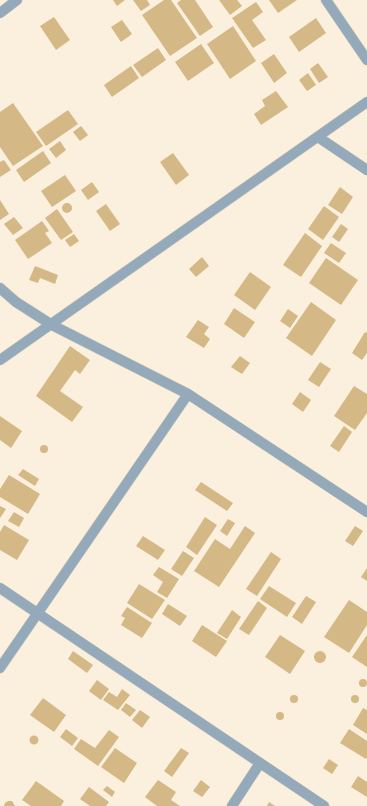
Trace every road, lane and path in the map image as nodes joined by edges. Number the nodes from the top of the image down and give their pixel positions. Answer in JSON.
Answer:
{"nodes":[{"id":1,"x":17,"y":0,"type":"edge"},
{"id":2,"x":326,"y":0,"type":"edge"},
{"id":3,"x":0,"y":13,"type":"edge"},
{"id":4,"x":367,"y":60,"type":"edge"},
{"id":5,"x":367,"y":102,"type":"edge"},
{"id":6,"x":318,"y":137,"type":"junction"},
{"id":7,"x":367,"y":170,"type":"edge"},
{"id":8,"x":0,"y":288,"type":"edge"},
{"id":9,"x":52,"y":324,"type":"junction"},
{"id":10,"x":0,"y":360,"type":"edge"},
{"id":11,"x":188,"y":394,"type":"junction"},
{"id":12,"x":367,"y":512,"type":"edge"},
{"id":13,"x":0,"y":588,"type":"edge"},
{"id":14,"x":37,"y":614,"type":"junction"},
{"id":15,"x":0,"y":668,"type":"edge"},
{"id":16,"x":260,"y":763,"type":"junction"},
{"id":17,"x":232,"y":806,"type":"edge"},
{"id":18,"x":324,"y":806,"type":"edge"}],
"edges":[{"from":1,"to":3,"type":"street"},
{"from":2,"to":4,"type":"street"},
{"from":5,"to":6,"type":"street"},
{"from":6,"to":7,"type":"street"},
{"from":6,"to":9,"type":"street"},
{"from":8,"to":9,"type":"street"},
{"from":9,"to":10,"type":"street"},
{"from":9,"to":11,"type":"street"},
{"from":11,"to":12,"type":"street"},
{"from":11,"to":14,"type":"street"},
{"from":13,"to":14,"type":"street"},
{"from":14,"to":15,"type":"street"},
{"from":14,"to":16,"type":"street"},
{"from":16,"to":17,"type":"street"},
{"from":16,"to":18,"type":"street"}]}
